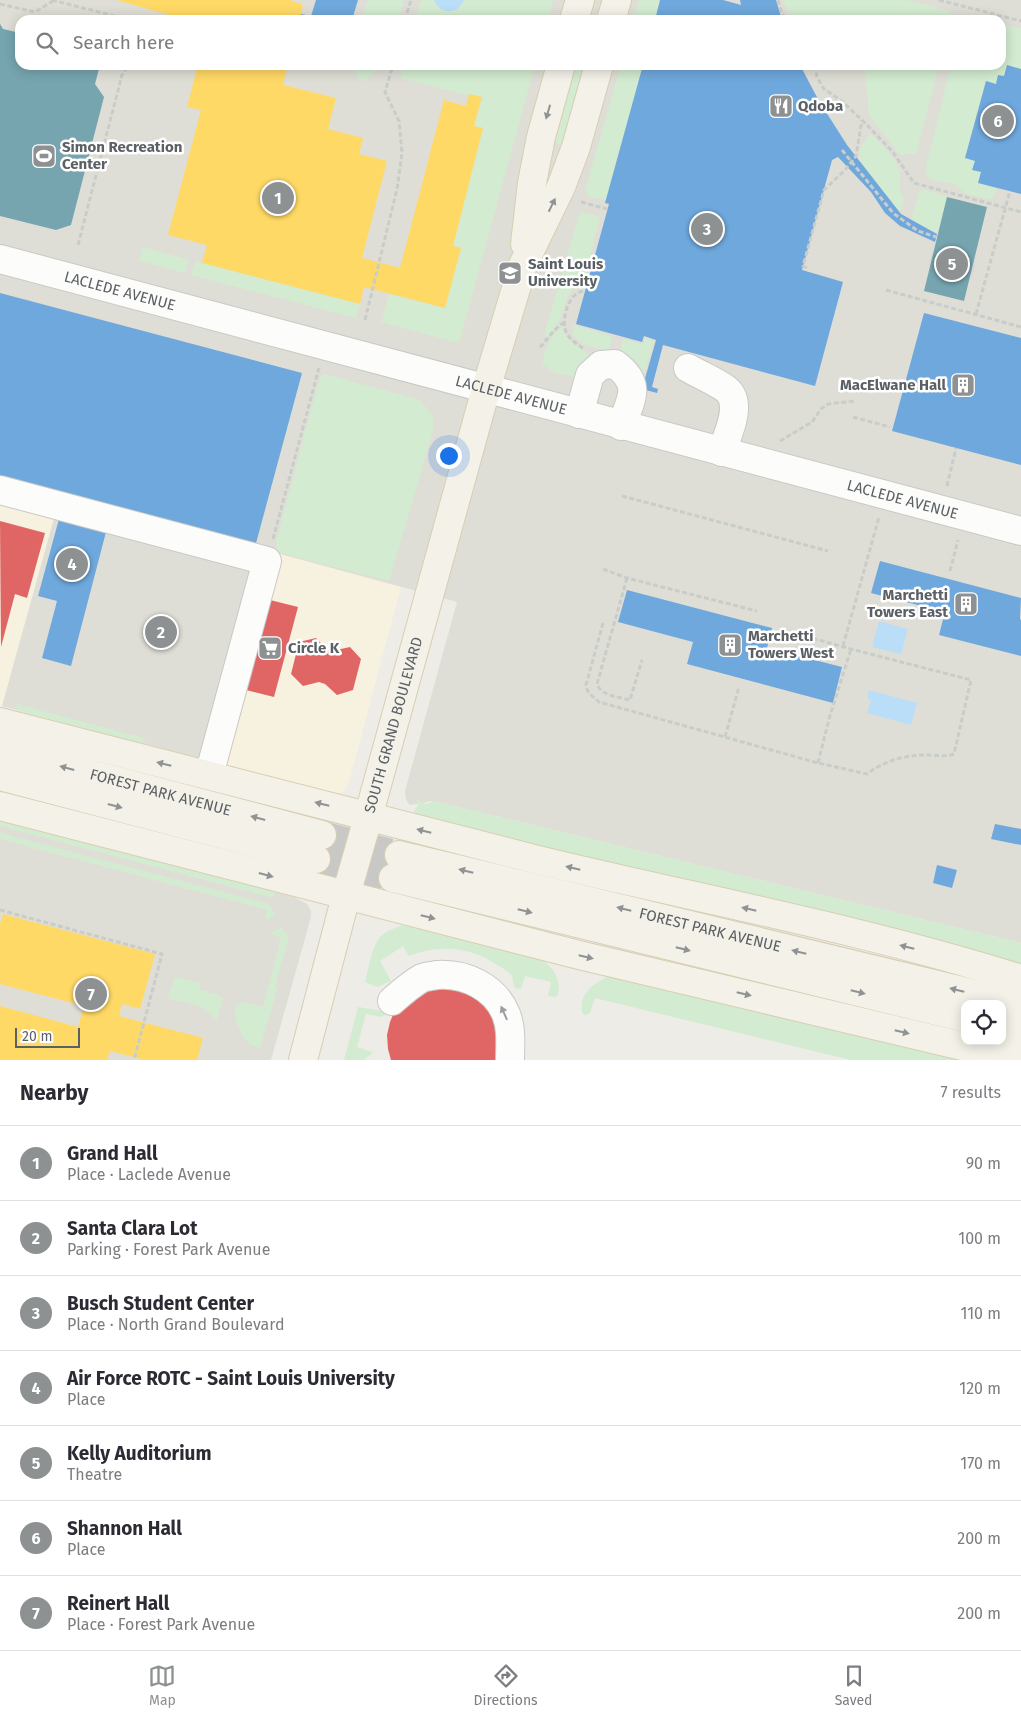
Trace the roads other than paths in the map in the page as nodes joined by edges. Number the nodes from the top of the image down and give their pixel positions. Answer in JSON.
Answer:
{"nodes":[{"id":1,"x":580,"y":0,"type":"edge"},
{"id":2,"x":617,"y":0,"type":"edge"},
{"id":3,"x":576,"y":15,"type":"edge"},
{"id":4,"x":612,"y":15,"type":"edge"},
{"id":5,"x":560,"y":70,"type":"edge"},
{"id":6,"x":598,"y":70,"type":"edge"},
{"id":7,"x":0,"y":259,"type":"edge"},
{"id":8,"x":523,"y":265,"type":"junction"},
{"id":9,"x":688,"y":368,"type":"dead end"},
{"id":10,"x":486,"y":389,"type":"junction"},
{"id":11,"x":579,"y":414,"type":"junction"},
{"id":12,"x":621,"y":426,"type":"junction"},
{"id":13,"x":722,"y":452,"type":"junction"},
{"id":14,"x":0,"y":490,"type":"edge"},
{"id":15,"x":1021,"y":531,"type":"edge"},
{"id":16,"x":0,"y":722,"type":"edge"},
{"id":17,"x":0,"y":750,"type":"edge"},
{"id":18,"x":209,"y":775,"type":"junction"},
{"id":19,"x":0,"y":776,"type":"edge"},
{"id":20,"x":0,"y":806,"type":"edge"},
{"id":21,"x":367,"y":824,"type":"junction"},
{"id":22,"x":348,"y":888,"type":"junction"},
{"id":23,"x":1021,"y":979,"type":"edge"},
{"id":24,"x":999,"y":1000,"type":"edge"},
{"id":25,"x":392,"y":1001,"type":"dead end"},
{"id":26,"x":1006,"y":1002,"type":"edge"},
{"id":27,"x":1021,"y":1005,"type":"edge"},
{"id":28,"x":961,"y":1017,"type":"edge"},
{"id":29,"x":1006,"y":1029,"type":"edge"},
{"id":30,"x":1021,"y":1032,"type":"edge"},
{"id":31,"x":303,"y":1060,"type":"edge"},
{"id":32,"x":510,"y":1060,"type":"edge"},
{"id":33,"x":1021,"y":1060,"type":"edge"}],
"edges":[{"from":1,"to":3,"type":"main road"},
{"from":2,"to":4,"type":"main road"},
{"from":5,"to":8,"type":"main road","one_way":true},
{"from":8,"to":6,"type":"main road","one_way":true},
{"from":7,"to":10,"type":"street","name":"LACLEDE AVENUE"},
{"from":8,"to":10,"type":"main road","name":"SOUTH GRAND BOULEVARD"},
{"from":9,"to":13,"type":"street"},
{"from":10,"to":11,"type":"street","name":"LACLEDE AVENUE"},
{"from":10,"to":21,"type":"main road","name":"SOUTH GRAND BOULEVARD"},
{"from":11,"to":12,"type":"street","name":"LACLEDE AVENUE"},
{"from":11,"to":12,"type":"street"},
{"from":12,"to":13,"type":"street","name":"LACLEDE AVENUE"},
{"from":13,"to":15,"type":"street","name":"LACLEDE AVENUE"},
{"from":14,"to":18,"type":"street"},
{"from":18,"to":16,"type":"main road","one_way":true},
{"from":19,"to":17,"type":"main road","name":"FOREST PARK AVENUE","one_way":true},
{"from":21,"to":18,"type":"main road","one_way":true},
{"from":20,"to":22,"type":"main road","one_way":true},
{"from":21,"to":22,"type":"main road","name":"SOUTH GRAND BOULEVARD","bridge":true},
{"from":23,"to":21,"type":"main road","one_way":true},
{"from":22,"to":31,"type":"main road","name":"SOUTH GRAND BOULEVARD"},
{"from":22,"to":33,"type":"main road","one_way":true},
{"from":24,"to":28,"type":"main road","name":"FOREST PARK AVENUE","one_way":true},
{"from":32,"to":25,"type":"street","one_way":true},
{"from":27,"to":26,"type":"main road","name":"FOREST PARK AVENUE","one_way":true},
{"from":29,"to":30,"type":"main road"}]}
